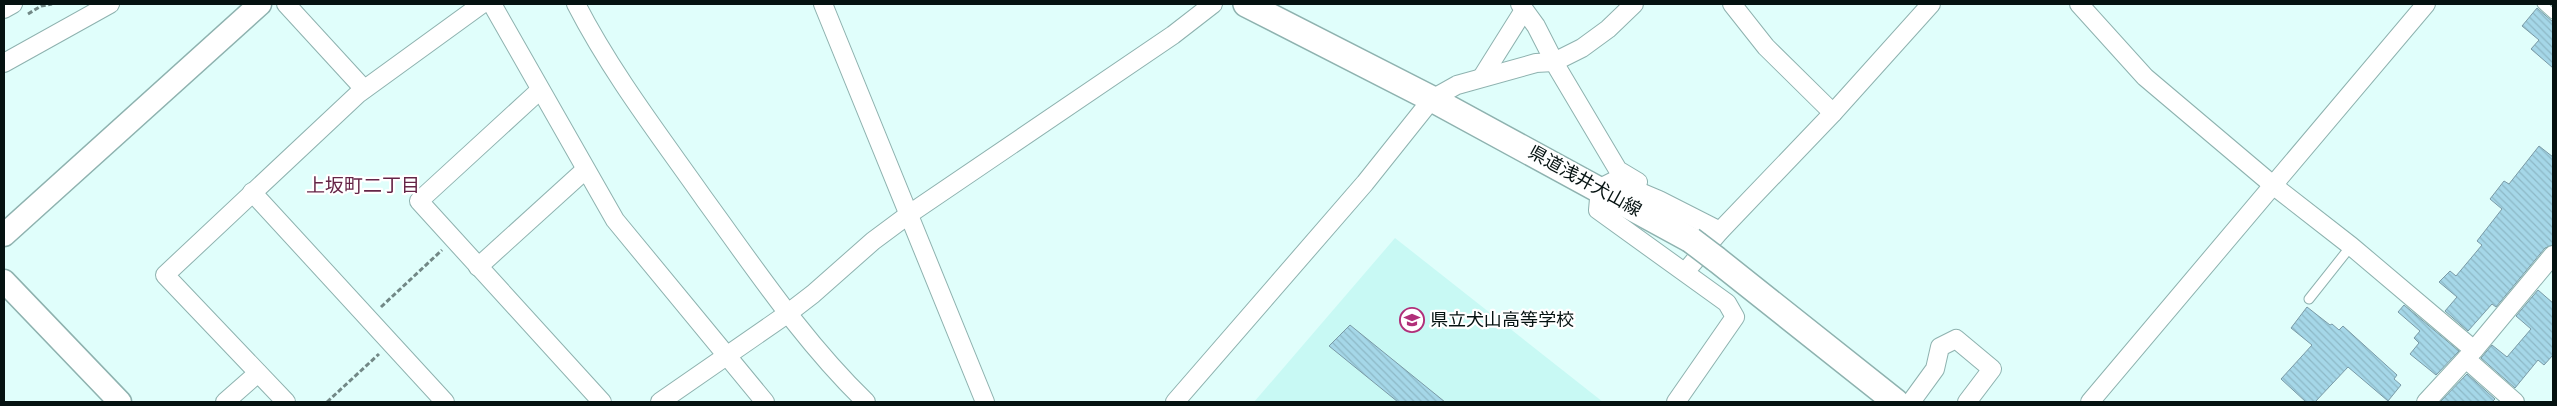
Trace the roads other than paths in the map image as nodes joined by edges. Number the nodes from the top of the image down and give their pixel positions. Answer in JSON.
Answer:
{"nodes":[{"id":1,"x":13,"y":4,"type":"edge"},
{"id":2,"x":110,"y":4,"type":"edge"},
{"id":3,"x":260,"y":4,"type":"edge"},
{"id":4,"x":286,"y":4,"type":"edge"},
{"id":5,"x":482,"y":4,"type":"edge"},
{"id":6,"x":492,"y":4,"type":"edge"},
{"id":7,"x":576,"y":4,"type":"edge"},
{"id":8,"x":823,"y":4,"type":"edge"},
{"id":9,"x":1212,"y":4,"type":"edge"},
{"id":10,"x":1246,"y":4,"type":"edge"},
{"id":11,"x":1634,"y":4,"type":"edge"},
{"id":12,"x":1732,"y":4,"type":"edge"},
{"id":13,"x":1931,"y":4,"type":"edge"},
{"id":14,"x":2079,"y":4,"type":"edge"},
{"id":15,"x":2426,"y":4,"type":"edge"},
{"id":16,"x":2542,"y":4,"type":"edge"},
{"id":17,"x":1522,"y":7,"type":"edge"},
{"id":18,"x":4,"y":9,"type":"edge"},
{"id":19,"x":2553,"y":14,"type":"edge"},
{"id":20,"x":1554,"y":62,"type":"junction"},
{"id":21,"x":4,"y":63,"type":"edge"},
{"id":22,"x":1482,"y":77,"type":"junction"},
{"id":23,"x":364,"y":89,"type":"junction"},
{"id":24,"x":540,"y":90,"type":"junction"},
{"id":25,"x":1432,"y":99,"type":"junction"},
{"id":26,"x":1833,"y":113,"type":"junction"},
{"id":27,"x":585,"y":170,"type":"junction"},
{"id":28,"x":2274,"y":186,"type":"junction"},
{"id":29,"x":1600,"y":188,"type":"junction"},
{"id":30,"x":252,"y":192,"type":"junction"},
{"id":31,"x":1659,"y":200,"type":"junction"},
{"id":32,"x":908,"y":215,"type":"junction"},
{"id":33,"x":1720,"y":231,"type":"junction"},
{"id":34,"x":4,"y":235,"type":"edge"},
{"id":35,"x":2352,"y":246,"type":"junction"},
{"id":36,"x":2553,"y":255,"type":"edge"},
{"id":37,"x":478,"y":267,"type":"junction"},
{"id":38,"x":1685,"y":272,"type":"junction"},
{"id":39,"x":4,"y":280,"type":"edge"},
{"id":40,"x":2309,"y":299,"type":"dead end"},
{"id":41,"x":787,"y":314,"type":"junction"},
{"id":42,"x":2470,"y":354,"type":"junction"},
{"id":43,"x":727,"y":357,"type":"junction"},
{"id":44,"x":258,"y":372,"type":"junction"},
{"id":45,"x":120,"y":402,"type":"edge"},
{"id":46,"x":225,"y":402,"type":"edge"},
{"id":47,"x":286,"y":402,"type":"edge"},
{"id":48,"x":445,"y":402,"type":"edge"},
{"id":49,"x":602,"y":402,"type":"edge"},
{"id":50,"x":660,"y":402,"type":"edge"},
{"id":51,"x":765,"y":402,"type":"edge"},
{"id":52,"x":866,"y":402,"type":"edge"},
{"id":53,"x":985,"y":402,"type":"edge"},
{"id":54,"x":1175,"y":402,"type":"edge"},
{"id":55,"x":1676,"y":402,"type":"edge"},
{"id":56,"x":1896,"y":402,"type":"edge"},
{"id":57,"x":1911,"y":402,"type":"edge"},
{"id":58,"x":1966,"y":402,"type":"edge"},
{"id":59,"x":2090,"y":402,"type":"edge"},
{"id":60,"x":2426,"y":402,"type":"edge"},
{"id":61,"x":2515,"y":402,"type":"edge"}],
"edges":[{"from":1,"to":18,"type":"street"},
{"from":2,"to":21,"type":"street"},
{"from":3,"to":34,"type":"street"},
{"from":4,"to":23,"type":"street"},
{"from":5,"to":23,"type":"street"},
{"from":6,"to":24,"type":"street"},
{"from":7,"to":41,"type":"street"},
{"from":8,"to":32,"type":"street"},
{"from":9,"to":32,"type":"street"},
{"from":10,"to":25,"type":"main road","name":"県道浅井犬山線"},
{"from":11,"to":20,"type":"street"},
{"from":12,"to":26,"type":"street"},
{"from":13,"to":26,"type":"street"},
{"from":14,"to":28,"type":"street"},
{"from":15,"to":28,"type":"street"},
{"from":16,"to":19,"type":"lane"},
{"from":17,"to":20,"type":"street"},
{"from":17,"to":22,"type":"street"},
{"from":20,"to":22,"type":"street"},
{"from":20,"to":31,"type":"street"},
{"from":22,"to":25,"type":"street"},
{"from":23,"to":30,"type":"street"},
{"from":24,"to":27,"type":"street"},
{"from":24,"to":37,"type":"street"},
{"from":25,"to":29,"type":"main road","name":"県道浅井犬山線"},
{"from":25,"to":54,"type":"street"},
{"from":26,"to":33,"type":"street"},
{"from":27,"to":37,"type":"street"},
{"from":27,"to":43,"type":"street"},
{"from":28,"to":35,"type":"street"},
{"from":28,"to":59,"type":"street"},
{"from":29,"to":31,"type":"street"},
{"from":29,"to":38,"type":"street"},
{"from":29,"to":56,"type":"main road","name":"県道浅井犬山線","bridge":true},
{"from":30,"to":44,"type":"street"},
{"from":30,"to":48,"type":"street"},
{"from":31,"to":33,"type":"street"},
{"from":32,"to":41,"type":"street"},
{"from":32,"to":53,"type":"street"},
{"from":33,"to":38,"type":"street"},
{"from":35,"to":40,"type":"lane"},
{"from":35,"to":42,"type":"street"},
{"from":36,"to":42,"type":"street"},
{"from":37,"to":49,"type":"street"},
{"from":38,"to":55,"type":"street"},
{"from":39,"to":45,"type":"street"},
{"from":41,"to":43,"type":"street"},
{"from":41,"to":52,"type":"street"},
{"from":42,"to":60,"type":"street"},
{"from":42,"to":61,"type":"street"},
{"from":43,"to":50,"type":"street"},
{"from":43,"to":51,"type":"street"},
{"from":44,"to":46,"type":"street"},
{"from":44,"to":47,"type":"street"},
{"from":57,"to":58,"type":"street"}]}
